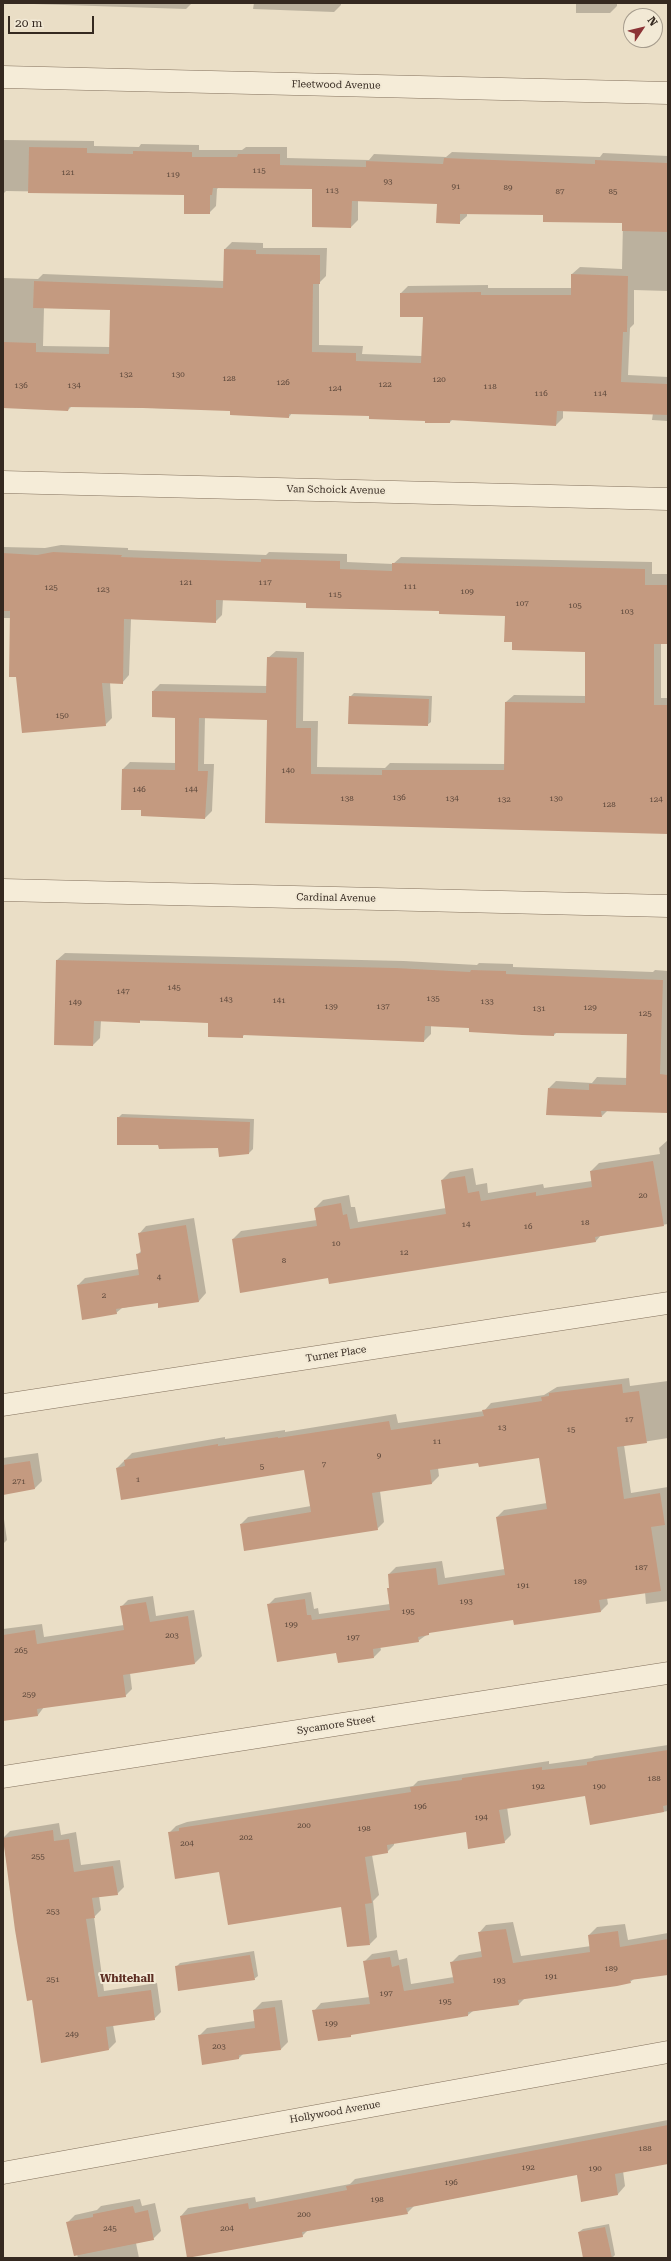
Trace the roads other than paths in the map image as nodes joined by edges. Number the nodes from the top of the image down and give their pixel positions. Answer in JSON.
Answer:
{"nodes":[{"id":1,"x":3,"y":77,"type":"edge"},
{"id":2,"x":668,"y":93,"type":"edge"},
{"id":3,"x":3,"y":482,"type":"edge"},
{"id":4,"x":668,"y":499,"type":"edge"},
{"id":5,"x":3,"y":890,"type":"edge"},
{"id":6,"x":668,"y":906,"type":"edge"},
{"id":7,"x":668,"y":1304,"type":"edge"},
{"id":8,"x":3,"y":1405,"type":"edge"},
{"id":9,"x":668,"y":1673,"type":"edge"},
{"id":10,"x":3,"y":1777,"type":"edge"},
{"id":11,"x":668,"y":2052,"type":"edge"},
{"id":12,"x":3,"y":2173,"type":"edge"}],
"edges":[{"from":1,"to":2,"type":"street","name":"Fleetwood Avenue"},
{"from":3,"to":4,"type":"street","name":"Van Schoick Avenue"},
{"from":5,"to":6,"type":"street","name":"Cardinal Avenue"},
{"from":7,"to":8,"type":"street","name":"Turner Place"},
{"from":9,"to":10,"type":"street","name":"Sycamore Street"},
{"from":11,"to":12,"type":"street","name":"Hollywood Avenue"}]}
